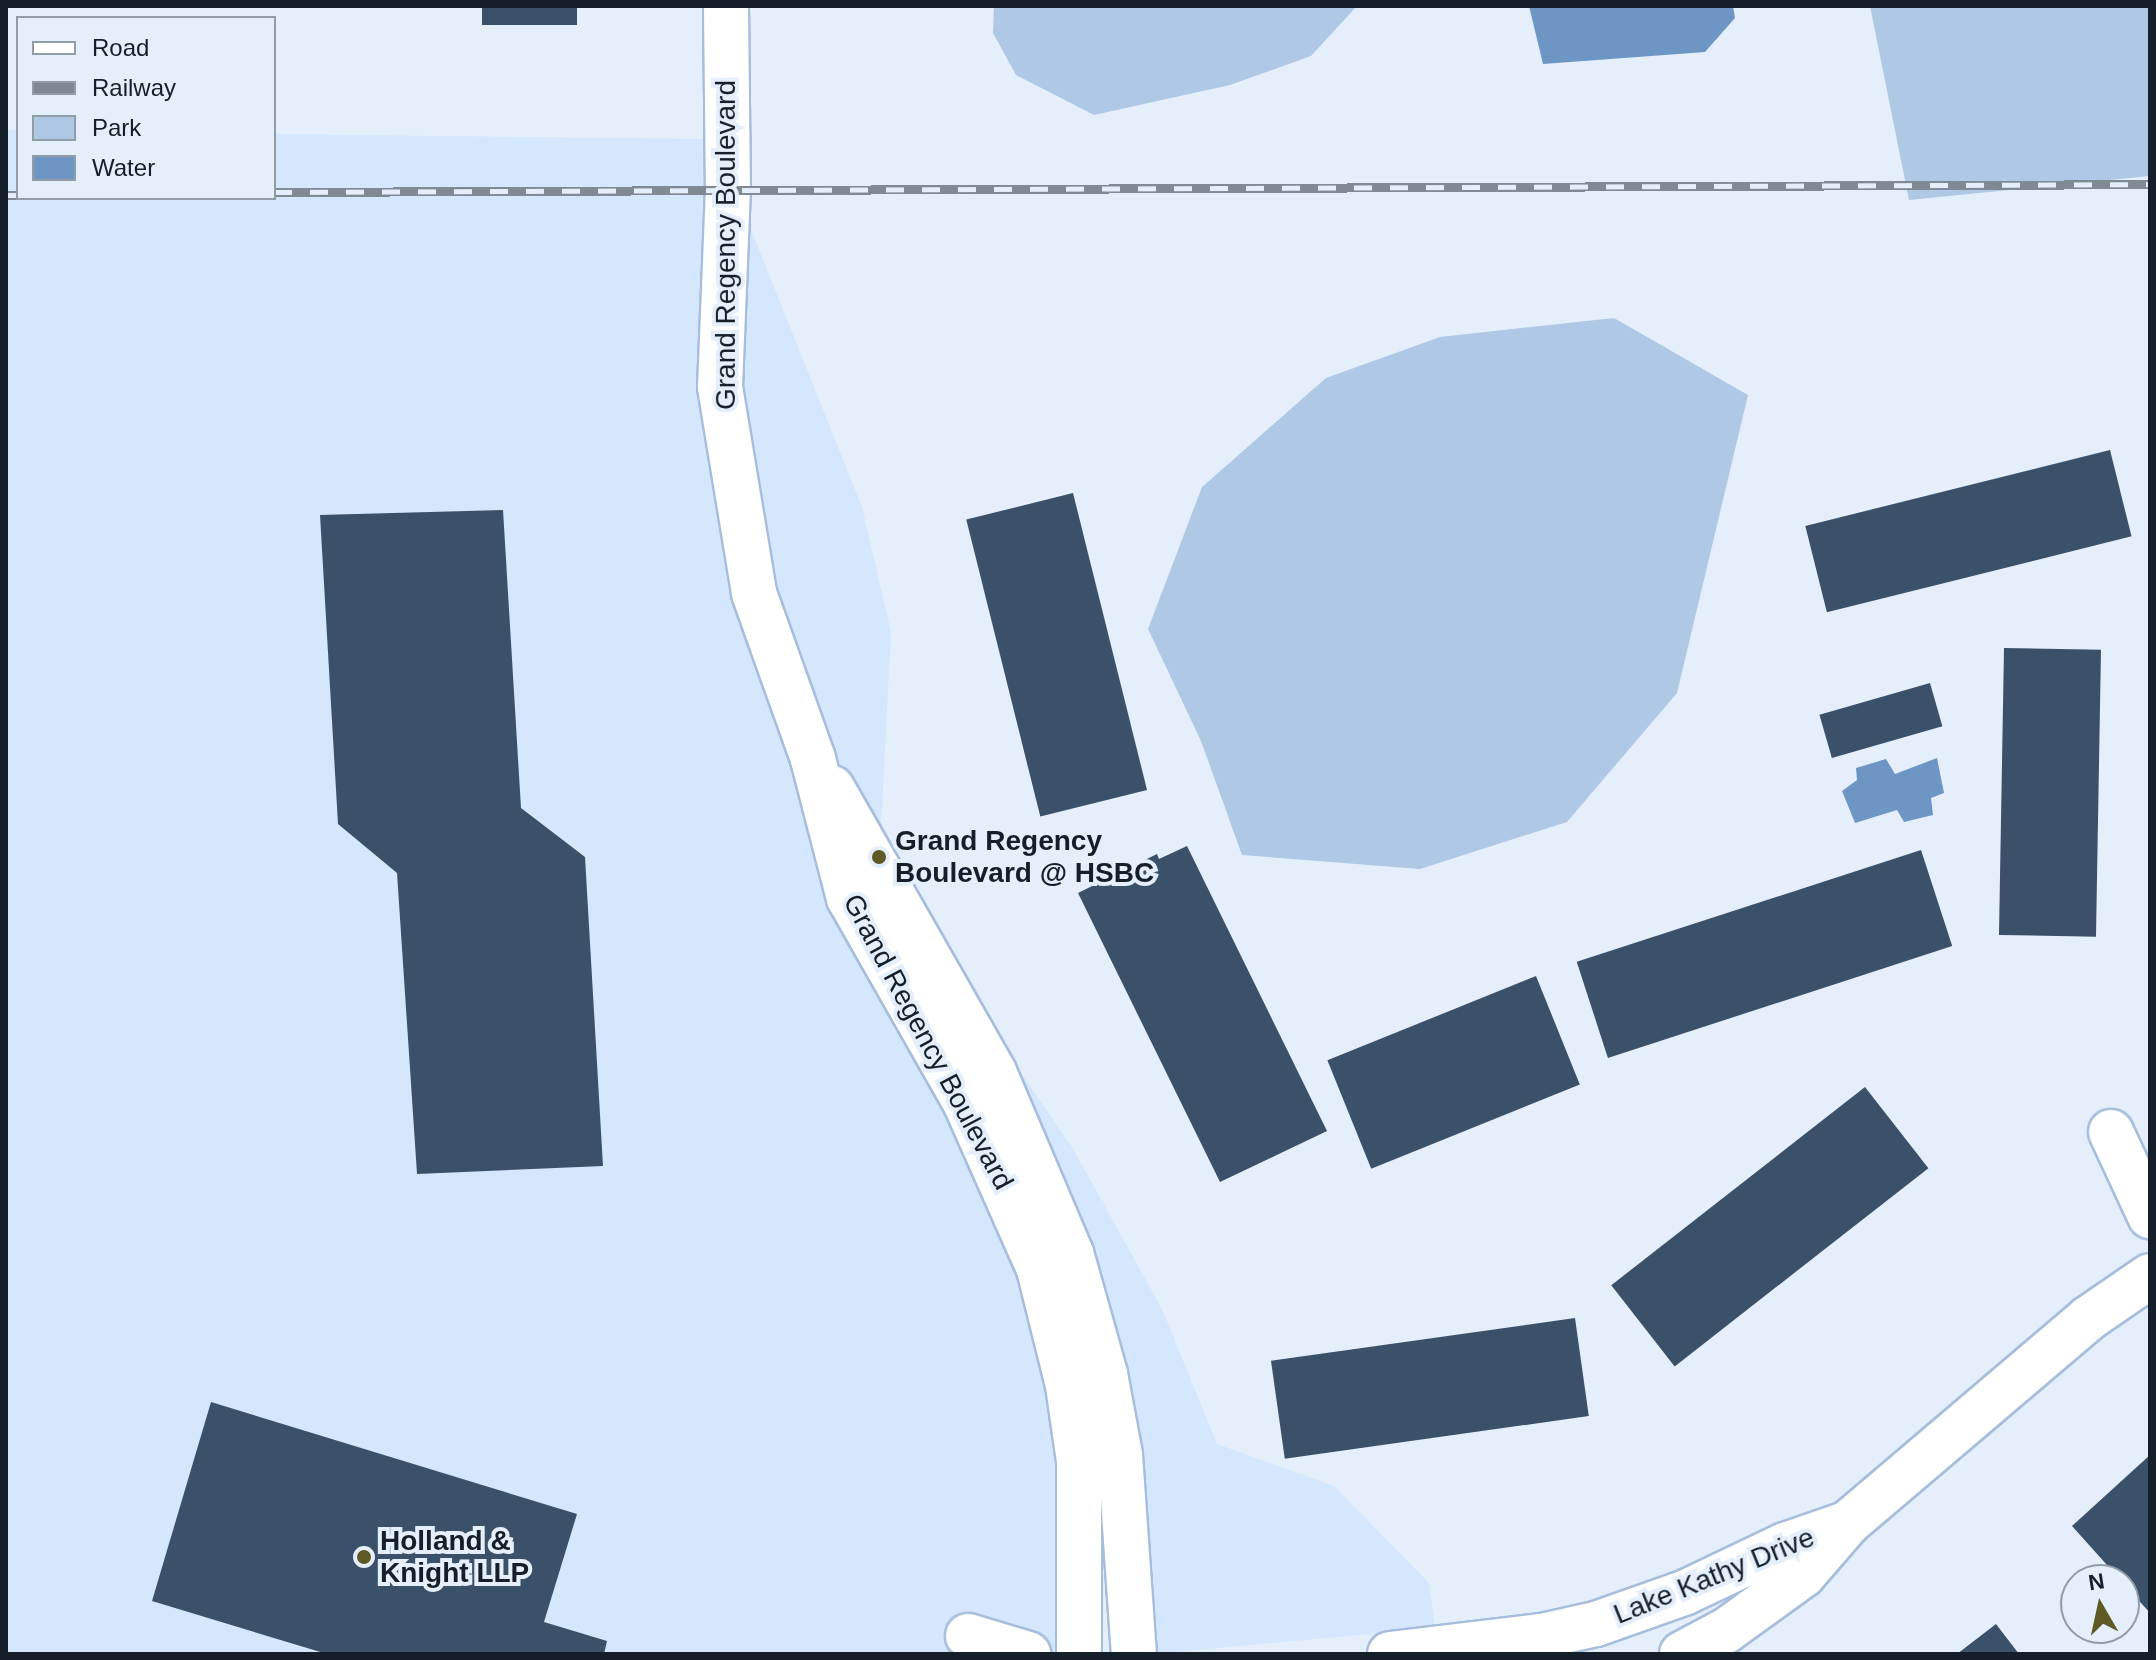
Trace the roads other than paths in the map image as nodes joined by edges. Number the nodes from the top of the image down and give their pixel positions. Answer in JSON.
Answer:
{"nodes":[{"id":1,"x":726,"y":6,"type":"edge"},
{"id":2,"x":813,"y":759,"type":"junction"},
{"id":3,"x":2111,"y":1132,"type":"dead end"},
{"id":4,"x":2150,"y":1216,"type":"edge"},
{"id":5,"x":2150,"y":1276,"type":"edge"},
{"id":6,"x":1848,"y":1523,"type":"junction"},
{"id":7,"x":968,"y":1636,"type":"dead end"},
{"id":8,"x":1028,"y":1654,"type":"edge"},
{"id":9,"x":1079,"y":1654,"type":"edge"},
{"id":10,"x":1134,"y":1654,"type":"edge"},
{"id":11,"x":1390,"y":1654,"type":"edge"},
{"id":12,"x":1682,"y":1654,"type":"edge"}],
"edges":[{"from":1,"to":2,"type":"street","name":"Grand Regency Boulevard"},
{"from":2,"to":9,"type":"street","name":"Grand Regency Boulevard"},
{"from":2,"to":10,"type":"street","name":"Grand Regency Boulevard"},
{"from":3,"to":4,"type":"street"},
{"from":5,"to":6,"type":"street","name":"Lake Kathy Drive"},
{"from":6,"to":11,"type":"street","name":"Lake Kathy Drive"},
{"from":6,"to":12,"type":"street","name":"Lake Kathy Drive"},
{"from":7,"to":8,"type":"street"}]}
